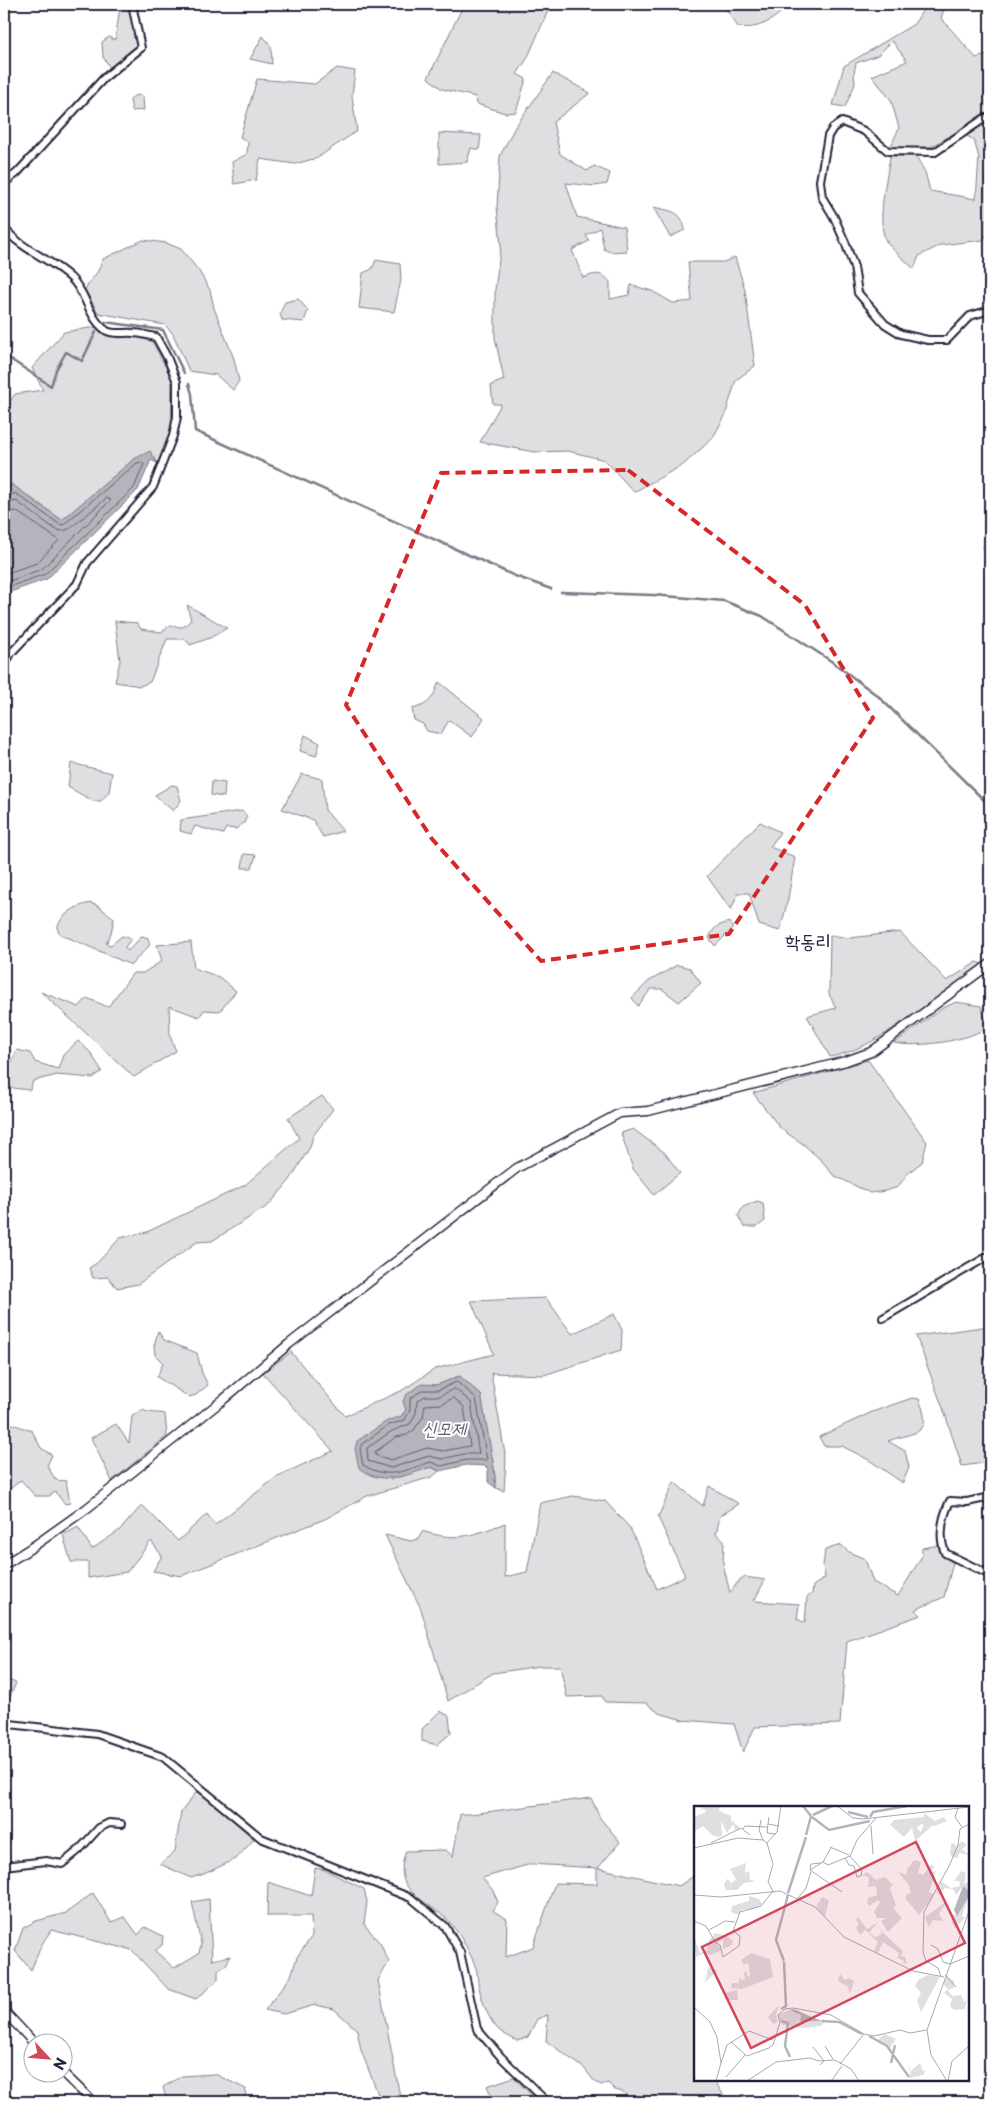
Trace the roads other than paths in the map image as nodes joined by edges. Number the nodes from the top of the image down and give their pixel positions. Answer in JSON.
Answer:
{"nodes":[{"id":1,"x":132,"y":4,"type":"edge"},
{"id":2,"x":990,"y":119,"type":"edge"},
{"id":3,"x":4,"y":183,"type":"edge"},
{"id":4,"x":4,"y":228,"type":"edge"},
{"id":5,"x":990,"y":310,"type":"edge"},
{"id":6,"x":4,"y":668,"type":"edge"},
{"id":7,"x":990,"y":964,"type":"edge"},
{"id":8,"x":990,"y":1255,"type":"edge"},
{"id":9,"x":883,"y":1318,"type":"dead end"},
{"id":10,"x":990,"y":1497,"type":"edge"},
{"id":11,"x":4,"y":1565,"type":"edge"},
{"id":12,"x":990,"y":1572,"type":"edge"},
{"id":13,"x":4,"y":1730,"type":"edge"},
{"id":14,"x":121,"y":1824,"type":"dead end"},
{"id":15,"x":4,"y":1866,"type":"edge"},
{"id":16,"x":4,"y":2011,"type":"edge"},
{"id":17,"x":26,"y":2034,"type":"edge"},
{"id":18,"x":72,"y":2082,"type":"edge"},
{"id":19,"x":93,"y":2102,"type":"edge"},
{"id":20,"x":547,"y":2102,"type":"edge"}],
"edges":[{"from":1,"to":3,"type":"street"},
{"from":2,"to":5,"type":"street"},
{"from":4,"to":6,"type":"street"},
{"from":7,"to":11,"type":"street"},
{"from":8,"to":9,"type":"street"},
{"from":10,"to":12,"type":"street"},
{"from":13,"to":20,"type":"street"},
{"from":14,"to":15,"type":"street"},
{"from":16,"to":17,"type":"street"},
{"from":18,"to":19,"type":"street"}]}
